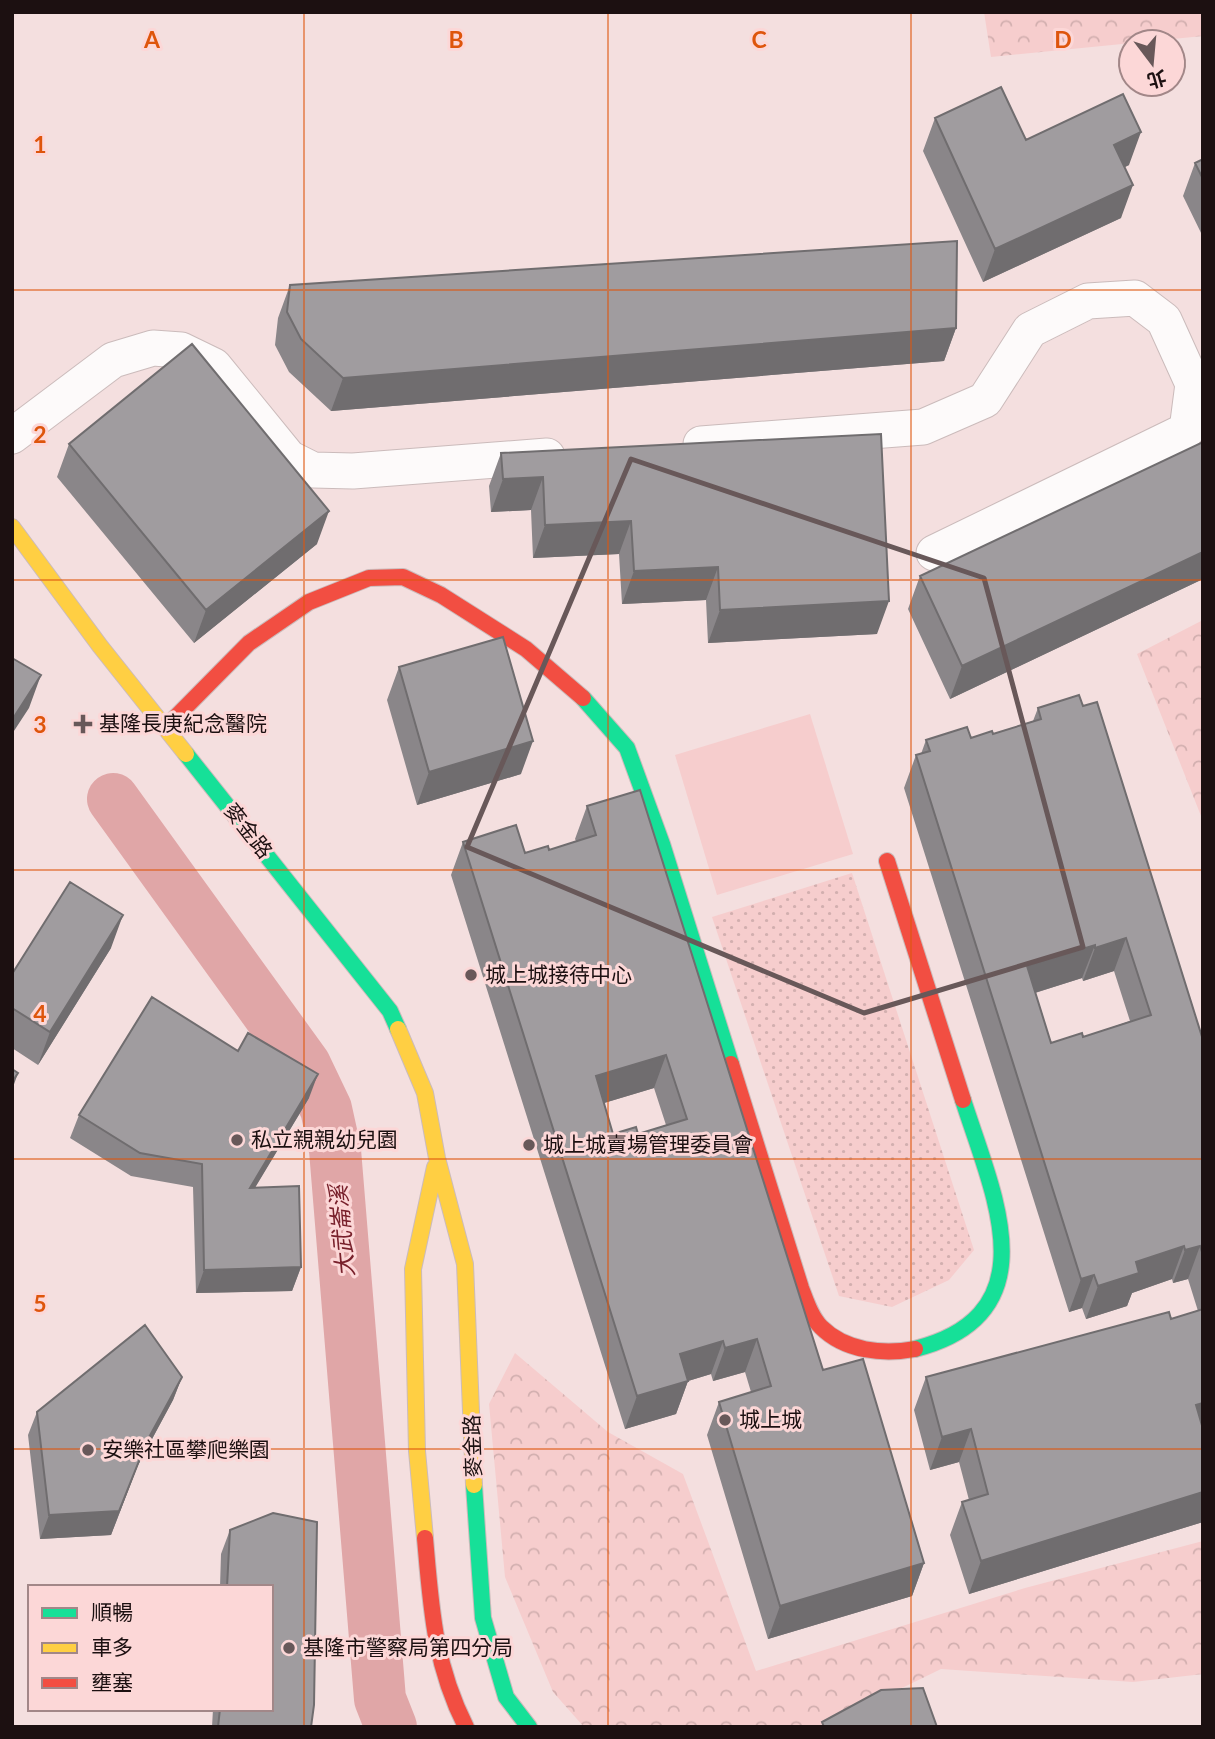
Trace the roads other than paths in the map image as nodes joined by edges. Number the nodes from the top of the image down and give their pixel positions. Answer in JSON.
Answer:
{"nodes":[{"id":1,"x":12,"y":436,"type":"edge"},
{"id":2,"x":673,"y":446,"type":"edge"},
{"id":3,"x":576,"y":454,"type":"edge"},
{"id":4,"x":12,"y":527,"type":"edge"},
{"id":5,"x":934,"y":554,"type":"dead end"},
{"id":6,"x":165,"y":728,"type":"junction"},
{"id":7,"x":887,"y":861,"type":"dead end"},
{"id":8,"x":437,"y":1158,"type":"junction"},
{"id":9,"x":466,"y":1727,"type":"edge"},
{"id":10,"x":529,"y":1727,"type":"edge"}],
"edges":[{"from":1,"to":3,"type":"street"},
{"from":2,"to":5,"type":"street"},
{"from":4,"to":6,"type":"street","name":"麥金路"},
{"from":6,"to":7,"type":"street"},
{"from":6,"to":8,"type":"street","name":"麥金路"},
{"from":8,"to":9,"type":"street","name":"麥金路"},
{"from":8,"to":10,"type":"street","name":"麥金路"}]}
